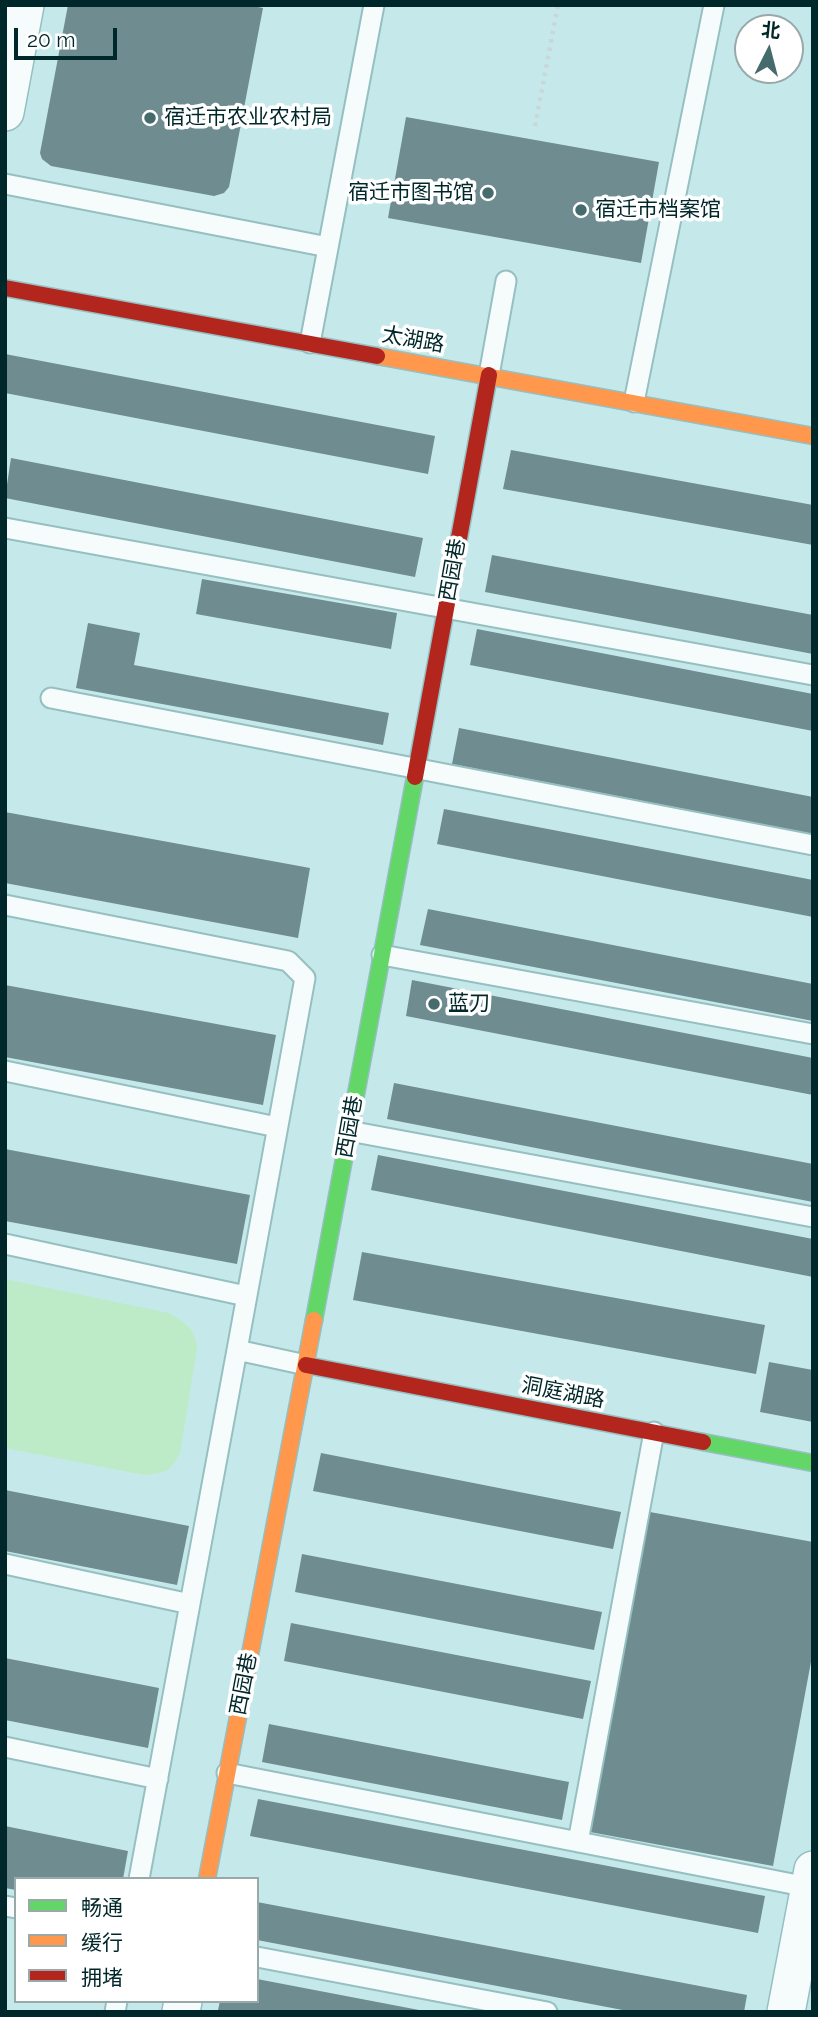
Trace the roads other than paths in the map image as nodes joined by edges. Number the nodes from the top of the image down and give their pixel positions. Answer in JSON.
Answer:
{"nodes":[{"id":1,"x":25,"y":5,"type":"edge"},
{"id":2,"x":374,"y":5,"type":"edge"},
{"id":3,"x":714,"y":5,"type":"edge"},
{"id":4,"x":5,"y":112,"type":"edge"},
{"id":5,"x":5,"y":184,"type":"edge"},
{"id":6,"x":328,"y":247,"type":"junction"},
{"id":7,"x":506,"y":281,"type":"dead end"},
{"id":8,"x":5,"y":288,"type":"edge"},
{"id":9,"x":310,"y":344,"type":"junction"},
{"id":10,"x":489,"y":375,"type":"junction"},
{"id":11,"x":634,"y":402,"type":"junction"},
{"id":12,"x":813,"y":436,"type":"edge"},
{"id":13,"x":5,"y":528,"type":"edge"},
{"id":14,"x":446,"y":608,"type":"junction"},
{"id":15,"x":813,"y":675,"type":"edge"},
{"id":16,"x":51,"y":698,"type":"dead end"},
{"id":17,"x":416,"y":769,"type":"junction"},
{"id":18,"x":813,"y":845,"type":"edge"},
{"id":19,"x":5,"y":905,"type":"edge"},
{"id":20,"x":382,"y":955,"type":"junction"},
{"id":21,"x":813,"y":1034,"type":"edge"},
{"id":22,"x":5,"y":1071,"type":"edge"},
{"id":23,"x":277,"y":1127,"type":"junction"},
{"id":24,"x":349,"y":1131,"type":"junction"},
{"id":25,"x":813,"y":1217,"type":"edge"},
{"id":26,"x":5,"y":1244,"type":"edge"},
{"id":27,"x":246,"y":1296,"type":"junction"},
{"id":28,"x":237,"y":1350,"type":"junction"},
{"id":29,"x":306,"y":1365,"type":"junction"},
{"id":30,"x":654,"y":1432,"type":"junction"},
{"id":31,"x":813,"y":1463,"type":"edge"},
{"id":32,"x":5,"y":1564,"type":"edge"},
{"id":33,"x":190,"y":1604,"type":"junction"},
{"id":34,"x":5,"y":1747,"type":"edge"},
{"id":35,"x":227,"y":1773,"type":"junction"},
{"id":36,"x":158,"y":1779,"type":"junction"},
{"id":37,"x":578,"y":1842,"type":"junction"},
{"id":38,"x":139,"y":1877,"type":"edge"},
{"id":39,"x":207,"y":1877,"type":"edge"},
{"id":40,"x":812,"y":1882,"type":"edge"},
{"id":41,"x":259,"y":1957,"type":"edge"},
{"id":42,"x":547,"y":2012,"type":"edge"},
{"id":43,"x":786,"y":2012,"type":"edge"}],
"edges":[{"from":1,"to":4,"type":"street"},
{"from":2,"to":6,"type":"lane"},
{"from":3,"to":11,"type":"lane"},
{"from":5,"to":6,"type":"lane"},
{"from":6,"to":9,"type":"lane"},
{"from":7,"to":10,"type":"lane"},
{"from":8,"to":9,"type":"street","name":"太湖路"},
{"from":9,"to":10,"type":"street","name":"太湖路"},
{"from":10,"to":11,"type":"street","name":"太湖路"},
{"from":10,"to":14,"type":"street","name":"西园巷"},
{"from":11,"to":12,"type":"street","name":"太湖路"},
{"from":13,"to":14,"type":"lane"},
{"from":14,"to":15,"type":"lane"},
{"from":14,"to":17,"type":"street","name":"西园巷"},
{"from":16,"to":17,"type":"lane"},
{"from":17,"to":18,"type":"lane"},
{"from":17,"to":20,"type":"street","name":"西园巷"},
{"from":19,"to":23,"type":"lane"},
{"from":20,"to":21,"type":"lane"},
{"from":20,"to":24,"type":"street","name":"西园巷"},
{"from":22,"to":23,"type":"lane"},
{"from":23,"to":27,"type":"lane"},
{"from":24,"to":25,"type":"lane"},
{"from":24,"to":29,"type":"street","name":"西园巷"},
{"from":26,"to":27,"type":"lane"},
{"from":27,"to":28,"type":"lane"},
{"from":28,"to":29,"type":"lane"},
{"from":28,"to":33,"type":"lane"},
{"from":29,"to":30,"type":"street","name":"洞庭湖路"},
{"from":29,"to":35,"type":"street","name":"西园巷"},
{"from":30,"to":31,"type":"street","name":"洞庭湖路"},
{"from":30,"to":37,"type":"lane"},
{"from":32,"to":33,"type":"lane"},
{"from":33,"to":36,"type":"lane"},
{"from":34,"to":36,"type":"lane"},
{"from":35,"to":37,"type":"lane"},
{"from":35,"to":39,"type":"street","name":"西园巷"},
{"from":36,"to":38,"type":"lane"},
{"from":37,"to":40,"type":"lane"},
{"from":40,"to":43,"type":"street"},
{"from":41,"to":42,"type":"lane"}]}
